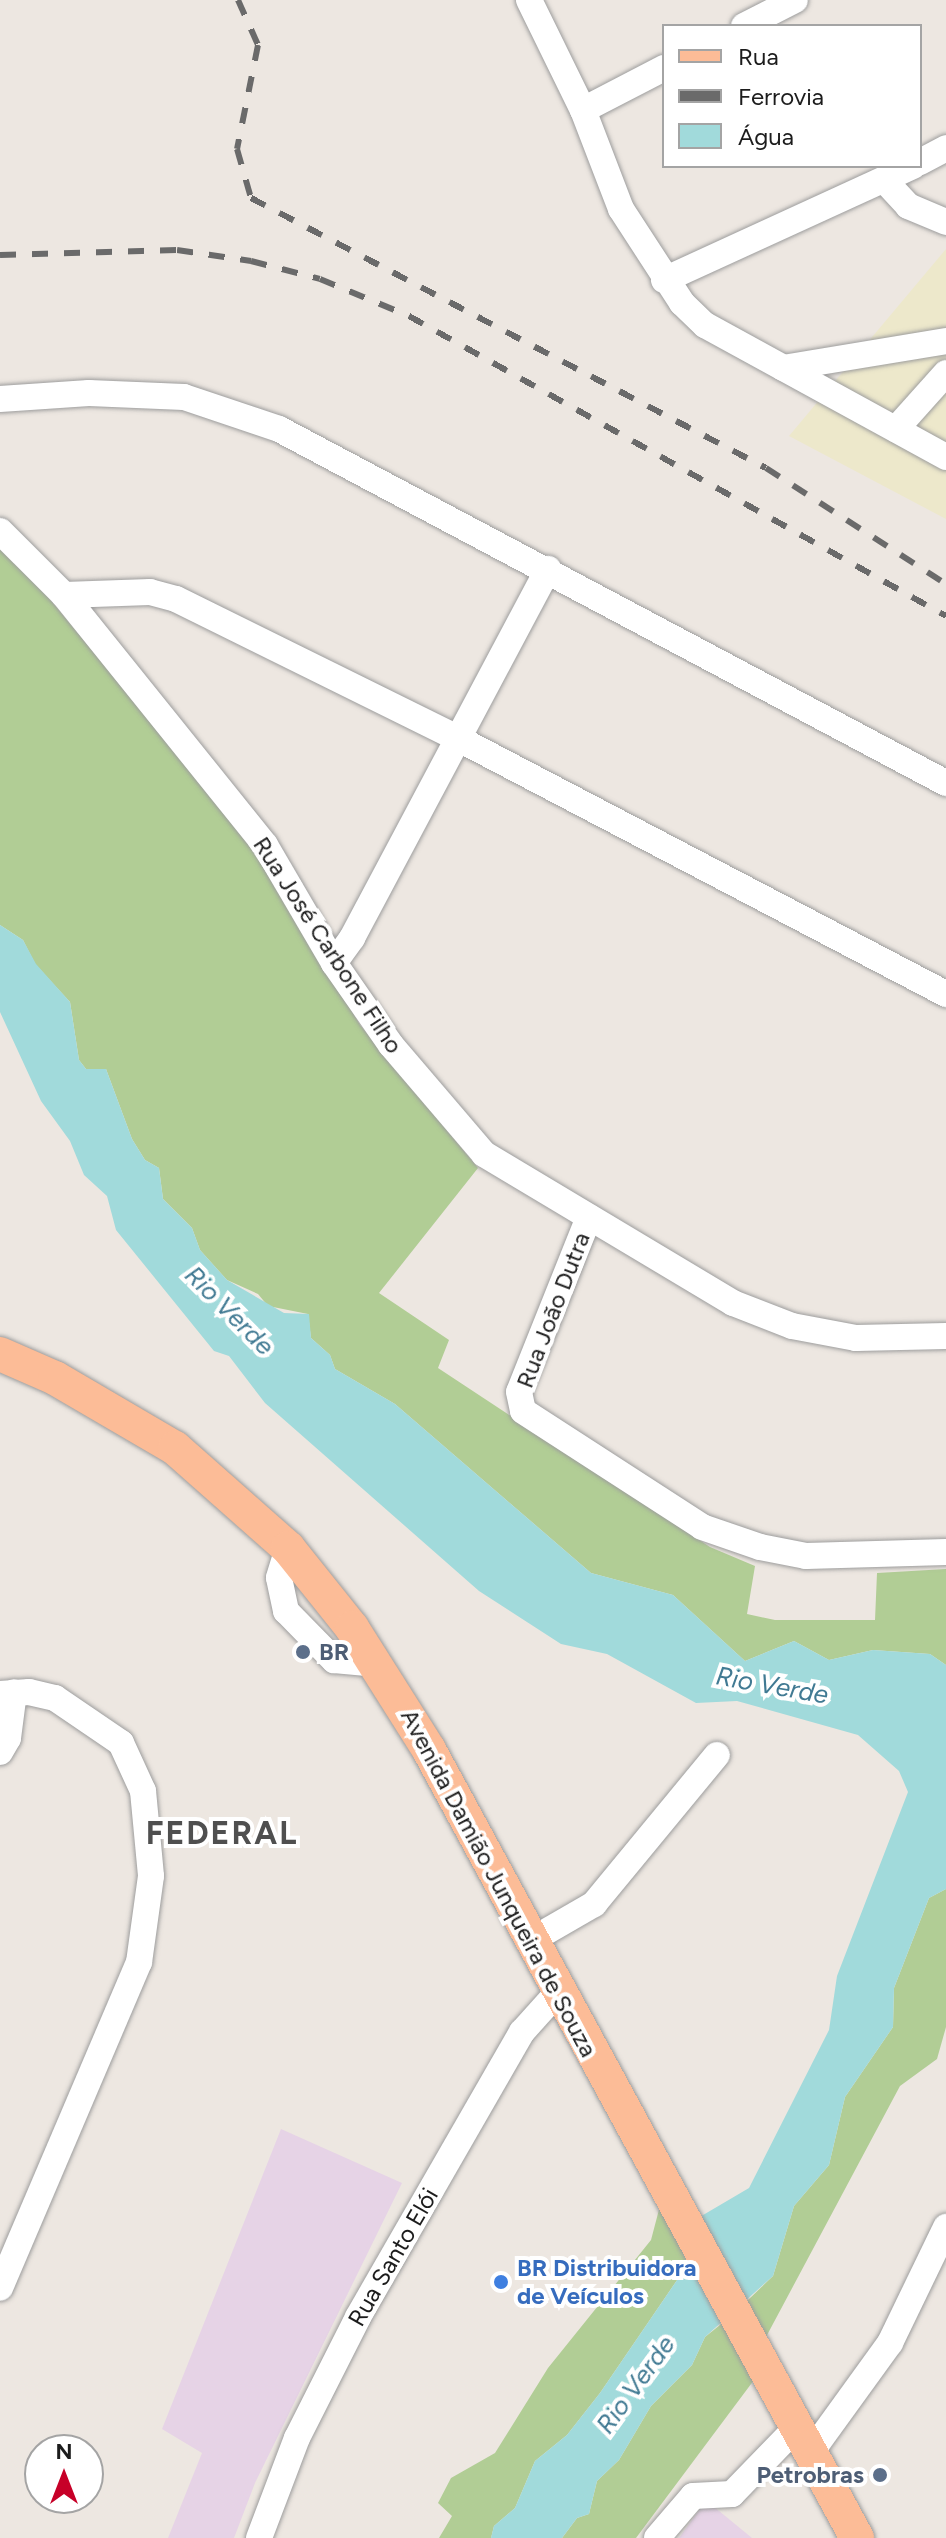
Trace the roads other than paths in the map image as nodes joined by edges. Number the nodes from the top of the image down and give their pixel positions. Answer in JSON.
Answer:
{"nodes":[{"id":1,"x":529,"y":0,"type":"edge"},
{"id":2,"x":795,"y":0,"type":"edge"},
{"id":3,"x":749,"y":15,"type":"edge"},
{"id":4,"x":662,"y":69,"type":"edge"},
{"id":5,"x":583,"y":110,"type":"junction"},
{"id":6,"x":946,"y":148,"type":"edge"},
{"id":7,"x":922,"y":161,"type":"edge"},
{"id":8,"x":909,"y":168,"type":"edge"},
{"id":9,"x":885,"y":181,"type":"junction"},
{"id":10,"x":946,"y":222,"type":"edge"},
{"id":11,"x":664,"y":280,"type":"junction"},
{"id":12,"x":946,"y":341,"type":"edge"},
{"id":13,"x":783,"y":368,"type":"junction"},
{"id":14,"x":946,"y":373,"type":"edge"},
{"id":15,"x":0,"y":399,"type":"edge"},
{"id":16,"x":896,"y":429,"type":"junction"},
{"id":17,"x":946,"y":457,"type":"edge"},
{"id":18,"x":0,"y":531,"type":"edge"},
{"id":19,"x":548,"y":569,"type":"junction"},
{"id":20,"x":64,"y":595,"type":"junction"},
{"id":21,"x":459,"y":739,"type":"junction"},
{"id":22,"x":946,"y":783,"type":"edge"},
{"id":23,"x":334,"y":963,"type":"junction"},
{"id":24,"x":946,"y":994,"type":"edge"},
{"id":25,"x":589,"y":1217,"type":"junction"},
{"id":26,"x":946,"y":1336,"type":"edge"},
{"id":27,"x":0,"y":1354,"type":"edge"},
{"id":28,"x":946,"y":1552,"type":"edge"},
{"id":29,"x":7,"y":1693,"type":"edge"},
{"id":30,"x":0,"y":1752,"type":"edge"},
{"id":31,"x":717,"y":1755,"type":"dead end"},
{"id":32,"x":530,"y":1941,"type":"junction"},
{"id":33,"x":557,"y":1993,"type":"junction"},
{"id":34,"x":946,"y":2227,"type":"edge"},
{"id":35,"x":0,"y":2288,"type":"edge"},
{"id":36,"x":804,"y":2439,"type":"junction"},
{"id":37,"x":259,"y":2538,"type":"edge"},
{"id":38,"x":657,"y":2538,"type":"edge"},
{"id":39,"x":857,"y":2538,"type":"edge"}],
"edges":[{"from":1,"to":5,"type":"street"},
{"from":2,"to":3,"type":"street"},
{"from":4,"to":5,"type":"street"},
{"from":5,"to":11,"type":"street"},
{"from":6,"to":7,"type":"street"},
{"from":8,"to":9,"type":"street"},
{"from":9,"to":10,"type":"street"},
{"from":9,"to":11,"type":"street"},
{"from":11,"to":13,"type":"street"},
{"from":12,"to":13,"type":"street"},
{"from":13,"to":16,"type":"street"},
{"from":14,"to":16,"type":"street"},
{"from":15,"to":19,"type":"street"},
{"from":16,"to":17,"type":"street"},
{"from":18,"to":20,"type":"street","name":"Rua José Carbone Filho"},
{"from":19,"to":21,"type":"street"},
{"from":19,"to":22,"type":"street"},
{"from":20,"to":21,"type":"street"},
{"from":20,"to":23,"type":"street","name":"Rua José Carbone Filho"},
{"from":21,"to":23,"type":"street"},
{"from":21,"to":24,"type":"street"},
{"from":23,"to":25,"type":"street","name":"Rua José Carbone Filho"},
{"from":25,"to":26,"type":"street","name":"Rua José Carbone Filho"},
{"from":25,"to":28,"type":"street","name":"Rua João Dutra"},
{"from":27,"to":32,"type":"main road","name":"Avenida Damião Junqueira de Souza"},
{"from":29,"to":30,"type":"street"},
{"from":29,"to":35,"type":"street"},
{"from":31,"to":32,"type":"street"},
{"from":32,"to":33,"type":"main road","name":"Avenida Damião Junqueira de Souza"},
{"from":33,"to":36,"type":"main road","name":"Avenida Damião Junqueira de Souza"},
{"from":33,"to":37,"type":"street","name":"Rua Santo Elói"},
{"from":34,"to":36,"type":"street"},
{"from":36,"to":38,"type":"street"},
{"from":36,"to":39,"type":"main road","name":"Avenida Damião Junqueira de Souza"}]}
